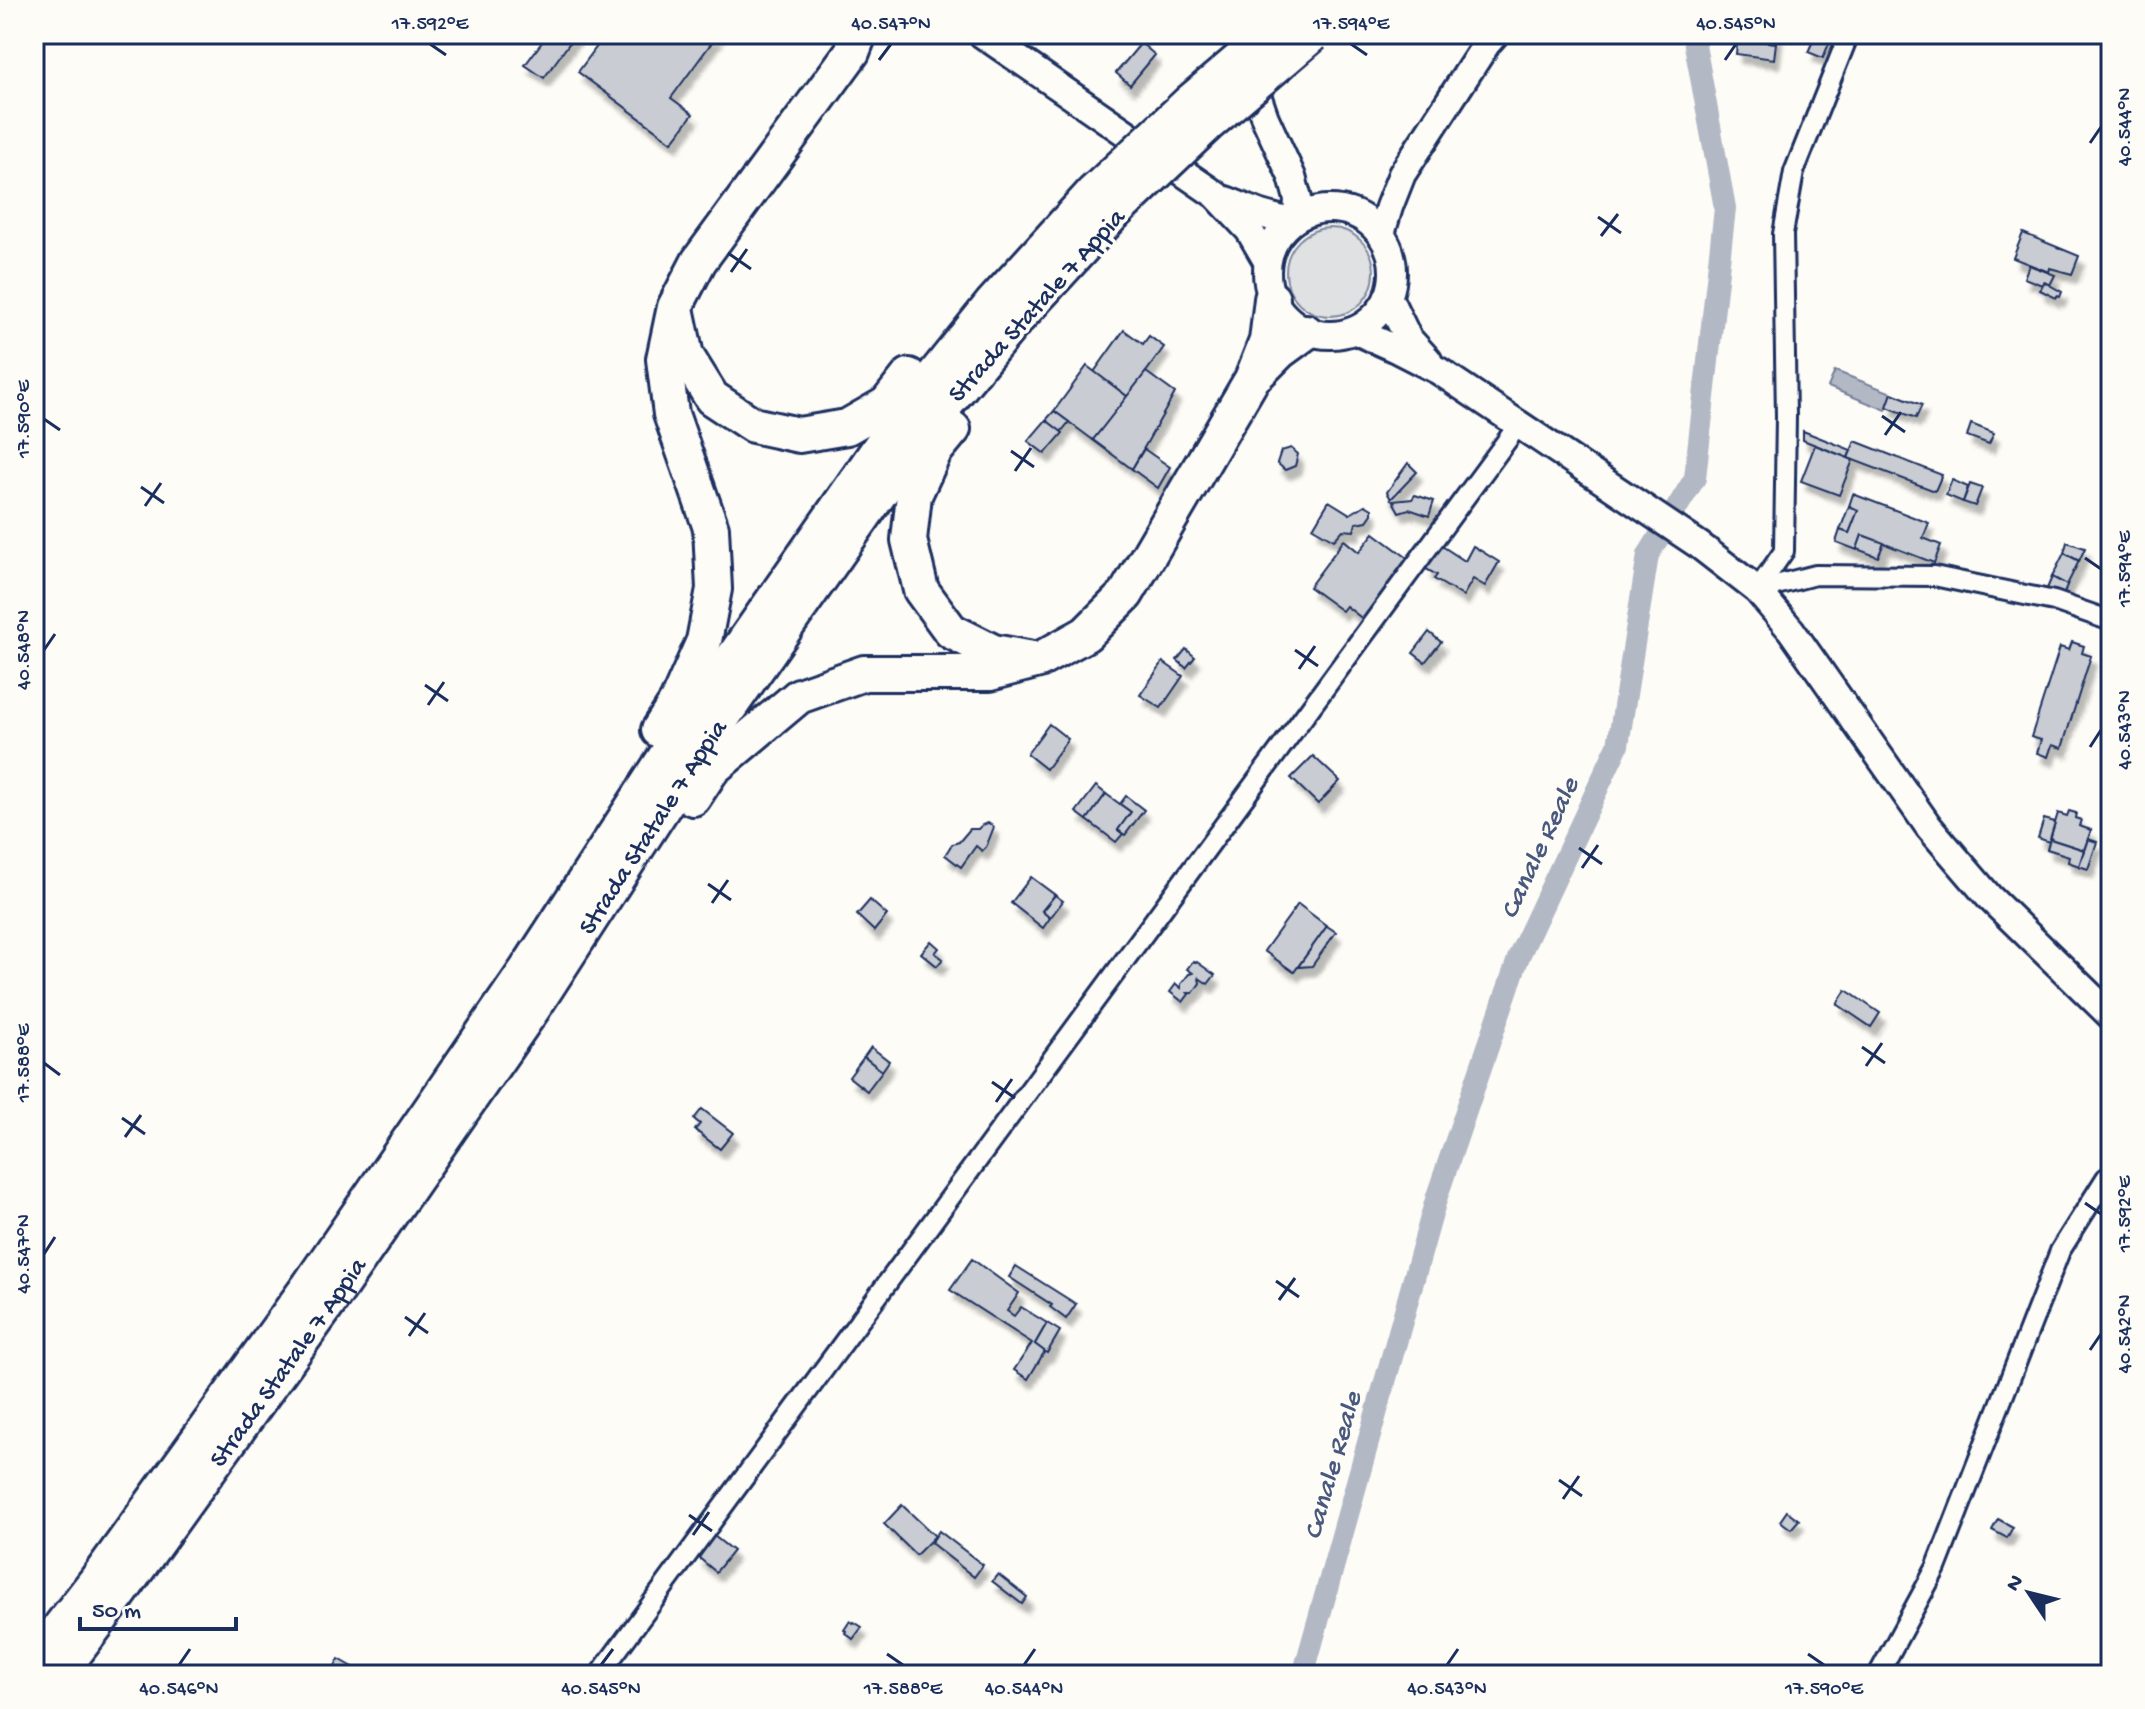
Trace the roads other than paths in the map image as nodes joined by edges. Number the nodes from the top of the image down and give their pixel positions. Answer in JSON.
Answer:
{"nodes":[{"id":1,"x":982,"y":34,"type":"edge"},
{"id":2,"x":1236,"y":34,"type":"edge"},
{"id":3,"x":1270,"y":34,"type":"edge"},
{"id":4,"x":1313,"y":34,"type":"edge"},
{"id":5,"x":1495,"y":34,"type":"edge"},
{"id":6,"x":1849,"y":34,"type":"edge"},
{"id":7,"x":863,"y":40,"type":"edge"},
{"id":8,"x":1402,"y":174,"type":"junction"},
{"id":9,"x":1292,"y":177,"type":"junction"},
{"id":10,"x":1216,"y":195,"type":"junction"},
{"id":11,"x":1103,"y":204,"type":"junction"},
{"id":12,"x":1332,"y":209,"type":"junction"},
{"id":13,"x":1294,"y":220,"type":"junction"},
{"id":14,"x":1381,"y":234,"type":"junction"},
{"id":15,"x":1267,"y":261,"type":"junction"},
{"id":16,"x":1388,"y":297,"type":"junction"},
{"id":17,"x":1272,"y":299,"type":"junction"},
{"id":18,"x":675,"y":307,"type":"junction"},
{"id":19,"x":1356,"y":331,"type":"junction"},
{"id":20,"x":1306,"y":332,"type":"junction"},
{"id":21,"x":1439,"y":371,"type":"junction"},
{"id":22,"x":1252,"y":379,"type":"junction"},
{"id":23,"x":1519,"y":424,"type":"junction"},
{"id":24,"x":1757,"y":590,"type":"junction"},
{"id":25,"x":2111,"y":621,"type":"edge"},
{"id":26,"x":1039,"y":660,"type":"junction"},
{"id":27,"x":528,"y":968,"type":"junction"},
{"id":28,"x":533,"y":1008,"type":"junction"},
{"id":29,"x":2111,"y":1016,"type":"edge"},
{"id":30,"x":2111,"y":1175,"type":"edge"},
{"id":31,"x":34,"y":1661,"type":"edge"},
{"id":32,"x":58,"y":1675,"type":"edge"},
{"id":33,"x":599,"y":1675,"type":"edge"},
{"id":34,"x":1878,"y":1675,"type":"edge"}],
"edges":[{"from":1,"to":10,"type":"street"},
{"from":2,"to":9,"type":"street"},
{"from":3,"to":11,"type":"highway","name":"Strada Statale 7 Appia","bridge":true},
{"from":4,"to":11,"type":"highway","name":"Strada Statale 7 Appia","bridge":true},
{"from":5,"to":8,"type":"street"},
{"from":6,"to":24,"type":"street"},
{"from":7,"to":18,"type":"highway"},
{"from":8,"to":12,"type":"street"},
{"from":8,"to":14,"type":"street"},
{"from":9,"to":12,"type":"street"},
{"from":9,"to":13,"type":"street"},
{"from":10,"to":13,"type":"street"},
{"from":10,"to":15,"type":"street"},
{"from":11,"to":18,"type":"highway"},
{"from":11,"to":26,"type":"highway"},
{"from":11,"to":27,"type":"highway","name":"Strada Statale 7 Appia"},
{"from":11,"to":28,"type":"highway","name":"Strada Statale 7 Appia"},
{"from":12,"to":13,"type":"street"},
{"from":12,"to":14,"type":"street"},
{"from":13,"to":15,"type":"street"},
{"from":14,"to":16,"type":"street"},
{"from":15,"to":17,"type":"street"},
{"from":16,"to":19,"type":"street"},
{"from":16,"to":21,"type":"street"},
{"from":17,"to":20,"type":"street"},
{"from":17,"to":22,"type":"highway"},
{"from":18,"to":27,"type":"highway"},
{"from":19,"to":20,"type":"street"},
{"from":19,"to":21,"type":"street"},
{"from":20,"to":22,"type":"highway"},
{"from":21,"to":23,"type":"street"},
{"from":22,"to":26,"type":"highway"},
{"from":23,"to":24,"type":"street"},
{"from":23,"to":33,"type":"street"},
{"from":24,"to":25,"type":"street"},
{"from":24,"to":29,"type":"street"},
{"from":26,"to":28,"type":"highway"},
{"from":27,"to":31,"type":"highway","name":"Strada Statale 7 Appia"},
{"from":28,"to":32,"type":"highway","name":"Strada Statale 7 Appia"},
{"from":30,"to":34,"type":"street"}]}
